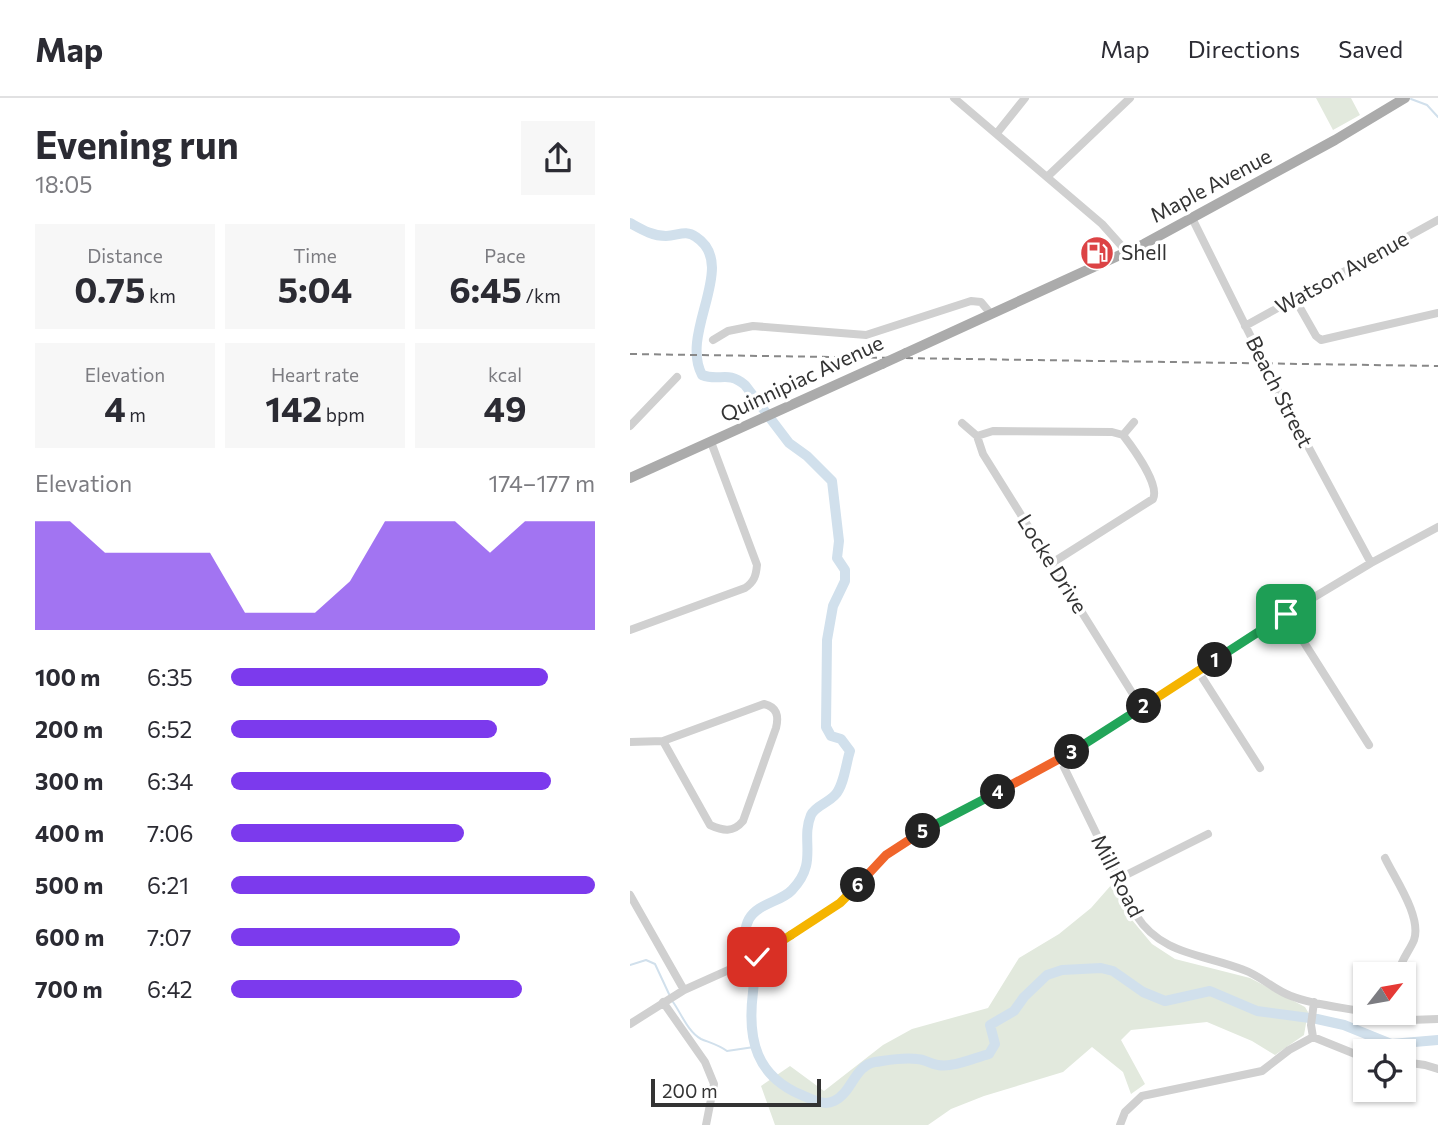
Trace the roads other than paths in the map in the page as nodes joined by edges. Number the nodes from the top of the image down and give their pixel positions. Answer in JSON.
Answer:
{"nodes":[{"id":1,"x":954,"y":98,"type":"edge"},
{"id":2,"x":1025,"y":98,"type":"edge"},
{"id":3,"x":1130,"y":98,"type":"edge"},
{"id":4,"x":1405,"y":98,"type":"edge"},
{"id":5,"x":997,"y":133,"type":"junction"},
{"id":6,"x":1047,"y":177,"type":"junction"},
{"id":7,"x":1192,"y":218,"type":"junction"},
{"id":8,"x":1438,"y":220,"type":"edge"},
{"id":9,"x":1127,"y":252,"type":"junction"},
{"id":10,"x":1295,"y":299,"type":"junction"},
{"id":11,"x":1438,"y":313,"type":"edge"},
{"id":12,"x":991,"y":314,"type":"junction"},
{"id":13,"x":1245,"y":326,"type":"junction"},
{"id":14,"x":713,"y":340,"type":"dead end"},
{"id":15,"x":677,"y":377,"type":"dead end"},
{"id":16,"x":1134,"y":422,"type":"dead end"},
{"id":17,"x":962,"y":423,"type":"dead end"},
{"id":18,"x":630,"y":426,"type":"edge"},
{"id":19,"x":1123,"y":435,"type":"junction"},
{"id":20,"x":977,"y":436,"type":"junction"},
{"id":21,"x":712,"y":442,"type":"junction"},
{"id":22,"x":630,"y":478,"type":"edge"},
{"id":23,"x":1438,"y":527,"type":"edge"},
{"id":24,"x":1052,"y":563,"type":"junction"},
{"id":25,"x":1371,"y":563,"type":"junction"},
{"id":26,"x":1286,"y":614,"type":"junction"},
{"id":27,"x":630,"y":630,"type":"edge"},
{"id":28,"x":1199,"y":671,"type":"junction"},
{"id":29,"x":1141,"y":708,"type":"junction"},
{"id":30,"x":663,"y":741,"type":"junction"},
{"id":31,"x":630,"y":742,"type":"edge"},
{"id":32,"x":1369,"y":745,"type":"dead end"},
{"id":33,"x":1060,"y":759,"type":"junction"},
{"id":34,"x":1260,"y":768,"type":"dead end"},
{"id":35,"x":1208,"y":834,"type":"dead end"},
{"id":36,"x":1385,"y":858,"type":"dead end"},
{"id":37,"x":1118,"y":878,"type":"junction"},
{"id":38,"x":630,"y":895,"type":"edge"},
{"id":39,"x":1401,"y":962,"type":"edge"},
{"id":40,"x":684,"y":989,"type":"junction"},
{"id":41,"x":663,"y":1002,"type":"junction"},
{"id":42,"x":1314,"y":1002,"type":"junction"},
{"id":43,"x":1353,"y":1010,"type":"edge"},
{"id":44,"x":1438,"y":1019,"type":"edge"},
{"id":45,"x":1416,"y":1020,"type":"edge"},
{"id":46,"x":630,"y":1024,"type":"edge"},
{"id":47,"x":1312,"y":1037,"type":"junction"},
{"id":48,"x":1353,"y":1053,"type":"edge"},
{"id":49,"x":1416,"y":1064,"type":"edge"},
{"id":50,"x":1438,"y":1069,"type":"edge"},
{"id":51,"x":706,"y":1125,"type":"edge"},
{"id":52,"x":1120,"y":1125,"type":"edge"}],
"edges":[{"from":1,"to":5,"type":"street"},
{"from":2,"to":5,"type":"street"},
{"from":3,"to":6,"type":"street"},
{"from":4,"to":7,"type":"main road","name":"Maple Avenue"},
{"from":5,"to":6,"type":"street"},
{"from":6,"to":9,"type":"street"},
{"from":7,"to":9,"type":"main road","name":"Maple Avenue"},
{"from":7,"to":13,"type":"street","name":"Beach Street"},
{"from":8,"to":10,"type":"street","name":"Watson Avenue"},
{"from":9,"to":12,"type":"main road","name":"Maple Avenue"},
{"from":10,"to":11,"type":"street"},
{"from":10,"to":13,"type":"street","name":"Watson Avenue"},
{"from":12,"to":14,"type":"street"},
{"from":12,"to":21,"type":"main road","name":"Quinnipiac Avenue","bridge":true},
{"from":13,"to":25,"type":"street","name":"Beach Street","bridge":true},
{"from":15,"to":18,"type":"street"},
{"from":16,"to":19,"type":"street"},
{"from":17,"to":20,"type":"street","name":"Locke Drive"},
{"from":19,"to":20,"type":"street"},
{"from":19,"to":24,"type":"street"},
{"from":20,"to":24,"type":"street","name":"Locke Drive"},
{"from":21,"to":22,"type":"main road","name":"Quinnipiac Avenue"},
{"from":21,"to":27,"type":"street"},
{"from":23,"to":25,"type":"street"},
{"from":24,"to":29,"type":"street","name":"Locke Drive"},
{"from":25,"to":26,"type":"street"},
{"from":26,"to":28,"type":"street"},
{"from":26,"to":32,"type":"street"},
{"from":28,"to":29,"type":"street"},
{"from":28,"to":34,"type":"street"},
{"from":29,"to":33,"type":"street"},
{"from":30,"to":30,"type":"street"},
{"from":30,"to":31,"type":"street"},
{"from":33,"to":37,"type":"street","name":"Mill Road"},
{"from":33,"to":40,"type":"street"},
{"from":35,"to":37,"type":"street"},
{"from":36,"to":39,"type":"street"},
{"from":37,"to":42,"type":"street","name":"Mill Road"},
{"from":38,"to":40,"type":"street"},
{"from":40,"to":41,"type":"street"},
{"from":41,"to":46,"type":"street"},
{"from":41,"to":51,"type":"street"},
{"from":42,"to":43,"type":"street","name":"Mill Road"},
{"from":42,"to":47,"type":"street"},
{"from":44,"to":45,"type":"street"},
{"from":47,"to":48,"type":"street"},
{"from":47,"to":52,"type":"street"},
{"from":49,"to":50,"type":"street"}]}
